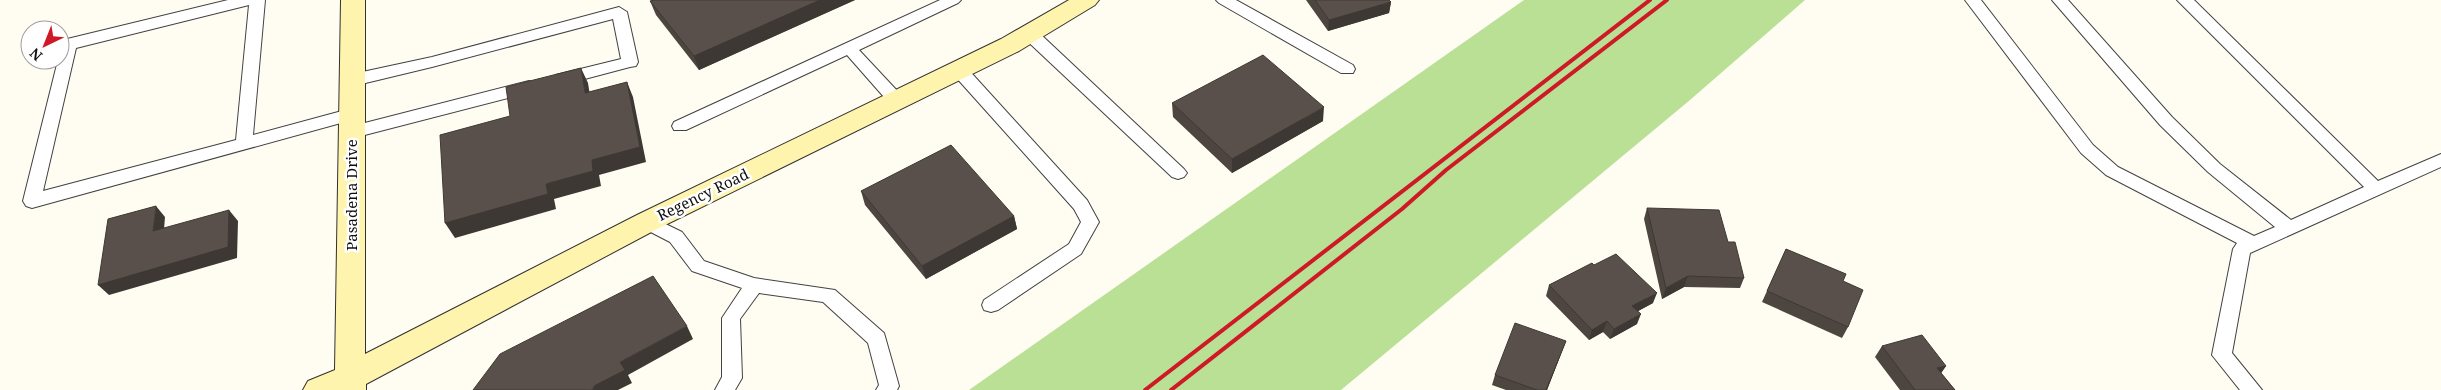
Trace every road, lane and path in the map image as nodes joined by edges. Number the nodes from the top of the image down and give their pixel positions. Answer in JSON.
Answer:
{"nodes":[{"id":1,"x":248,"y":0,"type":"edge"},
{"id":2,"x":257,"y":0,"type":"edge"},
{"id":3,"x":353,"y":0,"type":"edge"},
{"id":4,"x":953,"y":0,"type":"edge"},
{"id":5,"x":1087,"y":0,"type":"edge"},
{"id":6,"x":1224,"y":0,"type":"edge"},
{"id":7,"x":1973,"y":0,"type":"edge"},
{"id":8,"x":2060,"y":0,"type":"edge"},
{"id":9,"x":2185,"y":0,"type":"edge"},
{"id":10,"x":1030,"y":34,"type":"junction"},
{"id":11,"x":848,"y":47,"type":"junction"},
{"id":12,"x":1347,"y":69,"type":"dead end"},
{"id":13,"x":958,"y":70,"type":"junction"},
{"id":14,"x":353,"y":80,"type":"junction"},
{"id":15,"x":897,"y":101,"type":"junction"},
{"id":16,"x":353,"y":123,"type":"junction"},
{"id":17,"x":680,"y":126,"type":"dead end"},
{"id":18,"x":244,"y":144,"type":"junction"},
{"id":19,"x":2441,"y":160,"type":"edge"},
{"id":20,"x":1178,"y":173,"type":"dead end"},
{"id":21,"x":2376,"y":189,"type":"junction"},
{"id":22,"x":647,"y":222,"type":"junction"},
{"id":23,"x":2289,"y":228,"type":"junction"},
{"id":24,"x":2254,"y":244,"type":"junction"},
{"id":25,"x":754,"y":285,"type":"junction"},
{"id":26,"x":992,"y":305,"type":"dead end"},
{"id":27,"x":350,"y":383,"type":"edge"},
{"id":28,"x":319,"y":390,"type":"edge"},
{"id":29,"x":726,"y":390,"type":"edge"},
{"id":30,"x":886,"y":390,"type":"edge"},
{"id":31,"x":2252,"y":390,"type":"edge"}],
"edges":[{"from":1,"to":18,"type":"lane"},
{"from":2,"to":18,"type":"lane"},
{"from":3,"to":14,"type":"street","name":"Pasadena Drive"},
{"from":4,"to":11,"type":"lane"},
{"from":5,"to":10,"type":"street","name":"Regency Road"},
{"from":6,"to":12,"type":"lane"},
{"from":7,"to":24,"type":"lane"},
{"from":8,"to":23,"type":"lane"},
{"from":9,"to":21,"type":"lane"},
{"from":10,"to":13,"type":"street","name":"Regency Road"},
{"from":10,"to":20,"type":"lane"},
{"from":11,"to":15,"type":"lane"},
{"from":11,"to":17,"type":"lane"},
{"from":13,"to":15,"type":"street","name":"Regency Road"},
{"from":13,"to":26,"type":"lane"},
{"from":14,"to":16,"type":"street","name":"Pasadena Drive"},
{"from":14,"to":16,"type":"lane"},
{"from":15,"to":22,"type":"street","name":"Regency Road"},
{"from":16,"to":18,"type":"lane"},
{"from":16,"to":27,"type":"street","name":"Pasadena Drive"},
{"from":19,"to":21,"type":"lane"},
{"from":21,"to":23,"type":"lane"},
{"from":22,"to":25,"type":"lane"},
{"from":22,"to":27,"type":"street","name":"Regency Road"},
{"from":23,"to":24,"type":"lane"},
{"from":24,"to":31,"type":"lane"},
{"from":25,"to":29,"type":"lane"},
{"from":25,"to":30,"type":"lane"},
{"from":27,"to":28,"type":"street","name":"Regency Road"}]}
